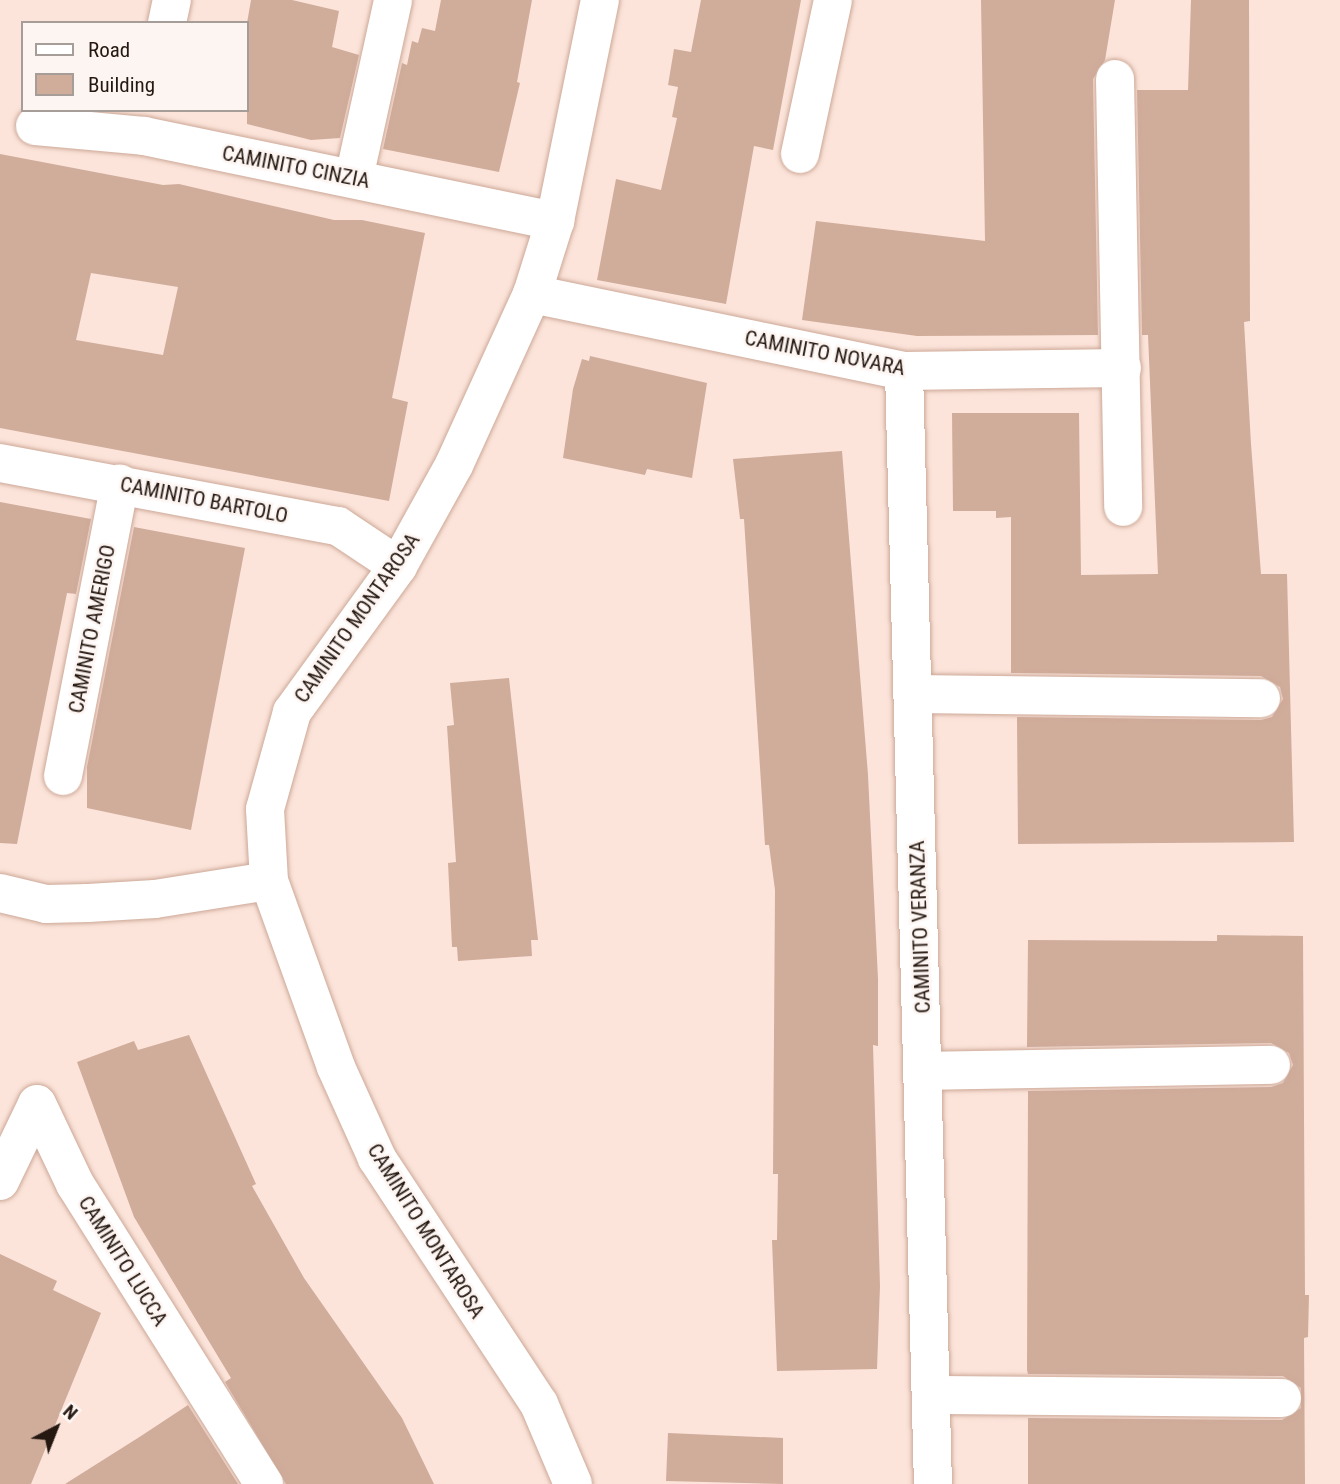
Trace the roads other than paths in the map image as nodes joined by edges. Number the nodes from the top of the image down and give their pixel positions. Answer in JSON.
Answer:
{"nodes":[{"id":1,"x":172,"y":0,"type":"edge"},
{"id":2,"x":393,"y":0,"type":"edge"},
{"id":3,"x":600,"y":0,"type":"edge"},
{"id":4,"x":833,"y":0,"type":"edge"},
{"id":5,"x":167,"y":21,"type":"edge"},
{"id":6,"x":1115,"y":79,"type":"dead end"},
{"id":7,"x":147,"y":123,"type":"edge"},
{"id":8,"x":35,"y":126,"type":"dead end"},
{"id":9,"x":800,"y":154,"type":"dead end"},
{"id":10,"x":354,"y":178,"type":"junction"},
{"id":11,"x":555,"y":220,"type":"junction"},
{"id":12,"x":532,"y":294,"type":"junction"},
{"id":13,"x":1122,"y":368,"type":"junction"},
{"id":14,"x":904,"y":370,"type":"junction"},
{"id":15,"x":0,"y":463,"type":"edge"},
{"id":16,"x":120,"y":483,"type":"junction"},
{"id":17,"x":1123,"y":507,"type":"dead end"},
{"id":18,"x":398,"y":566,"type":"junction"},
{"id":19,"x":913,"y":694,"type":"junction"},
{"id":20,"x":1261,"y":698,"type":"dead end"},
{"id":21,"x":63,"y":776,"type":"dead end"},
{"id":22,"x":269,"y":881,"type":"junction"},
{"id":23,"x":0,"y":893,"type":"edge"},
{"id":24,"x":1271,"y":1065,"type":"dead end"},
{"id":25,"x":924,"y":1071,"type":"junction"},
{"id":26,"x":0,"y":1181,"type":"edge"},
{"id":27,"x":933,"y":1395,"type":"junction"},
{"id":28,"x":1282,"y":1398,"type":"dead end"},
{"id":29,"x":264,"y":1484,"type":"edge"},
{"id":30,"x":573,"y":1484,"type":"edge"},
{"id":31,"x":933,"y":1484,"type":"edge"}],
"edges":[{"from":1,"to":5,"type":"street"},
{"from":2,"to":10,"type":"street"},
{"from":3,"to":11,"type":"street","name":"CAMINITO MONTAROSA"},
{"from":4,"to":9,"type":"street"},
{"from":6,"to":13,"type":"street"},
{"from":7,"to":8,"type":"street","name":"CAMINITO CINZIA"},
{"from":7,"to":10,"type":"street","name":"CAMINITO CINZIA"},
{"from":10,"to":11,"type":"street","name":"CAMINITO CINZIA"},
{"from":11,"to":12,"type":"street","name":"CAMINITO MONTAROSA"},
{"from":12,"to":14,"type":"street","name":"CAMINITO NOVARA"},
{"from":12,"to":18,"type":"street","name":"CAMINITO MONTAROSA"},
{"from":13,"to":14,"type":"street","name":"CAMINITO NOVARA"},
{"from":13,"to":17,"type":"street"},
{"from":14,"to":19,"type":"street","name":"CAMINITO VERANZA"},
{"from":15,"to":16,"type":"street","name":"CAMINITO BARTOLO"},
{"from":16,"to":18,"type":"street","name":"CAMINITO BARTOLO"},
{"from":16,"to":21,"type":"street","name":"CAMINITO AMERIGO"},
{"from":18,"to":22,"type":"street","name":"CAMINITO MONTAROSA"},
{"from":19,"to":20,"type":"street"},
{"from":19,"to":25,"type":"street","name":"CAMINITO VERANZA"},
{"from":22,"to":23,"type":"street"},
{"from":22,"to":30,"type":"street","name":"CAMINITO MONTAROSA"},
{"from":24,"to":25,"type":"street"},
{"from":25,"to":27,"type":"street","name":"CAMINITO VERANZA"},
{"from":26,"to":29,"type":"street","name":"CAMINITO LUCCA"},
{"from":27,"to":28,"type":"street"},
{"from":27,"to":31,"type":"street","name":"CAMINITO VERANZA"}]}
